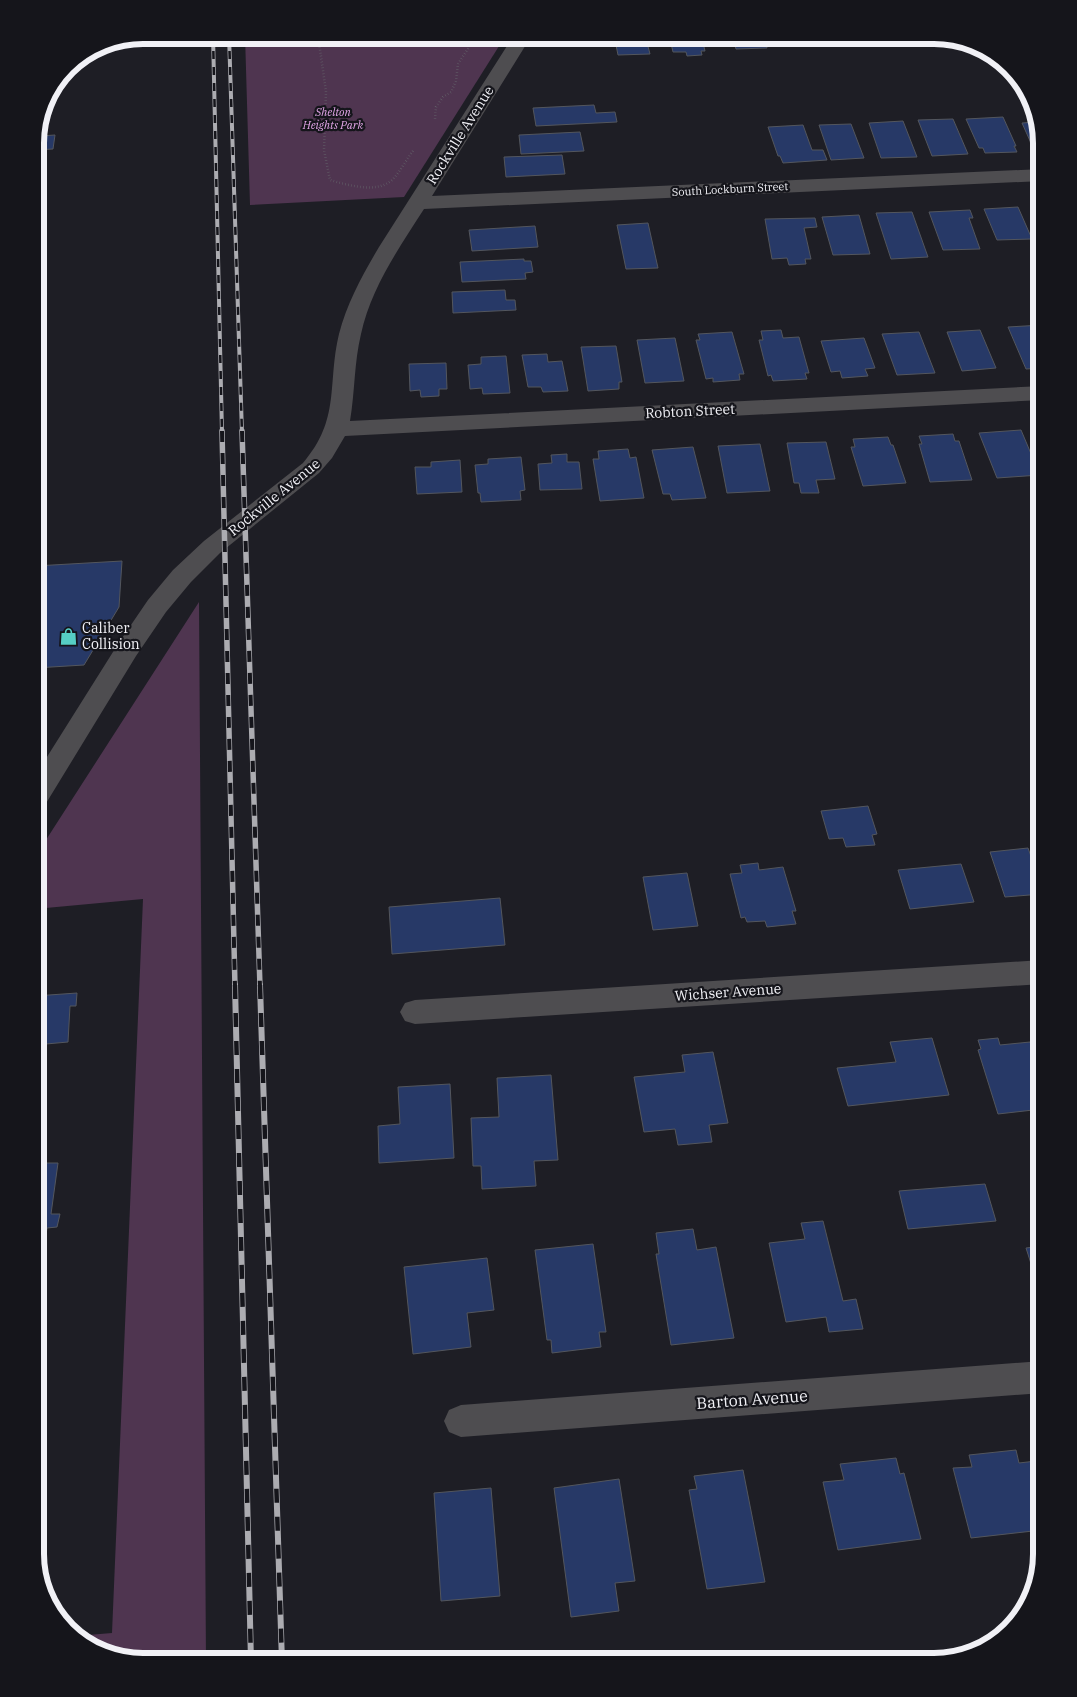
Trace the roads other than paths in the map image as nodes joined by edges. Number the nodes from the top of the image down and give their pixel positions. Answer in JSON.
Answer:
{"nodes":[{"id":1,"x":517,"y":44,"type":"edge"},
{"id":2,"x":1033,"y":174,"type":"edge"},
{"id":3,"x":418,"y":202,"type":"junction"},
{"id":4,"x":1033,"y":393,"type":"edge"},
{"id":5,"x":337,"y":429,"type":"junction"},
{"id":6,"x":44,"y":784,"type":"edge"},
{"id":7,"x":1033,"y":973,"type":"edge"},
{"id":8,"x":415,"y":1012,"type":"dead end"},
{"id":9,"x":1033,"y":1378,"type":"edge"},
{"id":10,"x":461,"y":1421,"type":"dead end"}],
"edges":[{"from":1,"to":3,"type":"street","name":"Rockville Avenue"},
{"from":2,"to":3,"type":"street","name":"South Lockburn Street"},
{"from":3,"to":5,"type":"street","name":"Rockville Avenue"},
{"from":4,"to":5,"type":"street","name":"Robton Street"},
{"from":5,"to":6,"type":"street","name":"Rockville Avenue"},
{"from":7,"to":8,"type":"street","name":"Wichser Avenue"},
{"from":9,"to":10,"type":"street","name":"Barton Avenue"}]}
